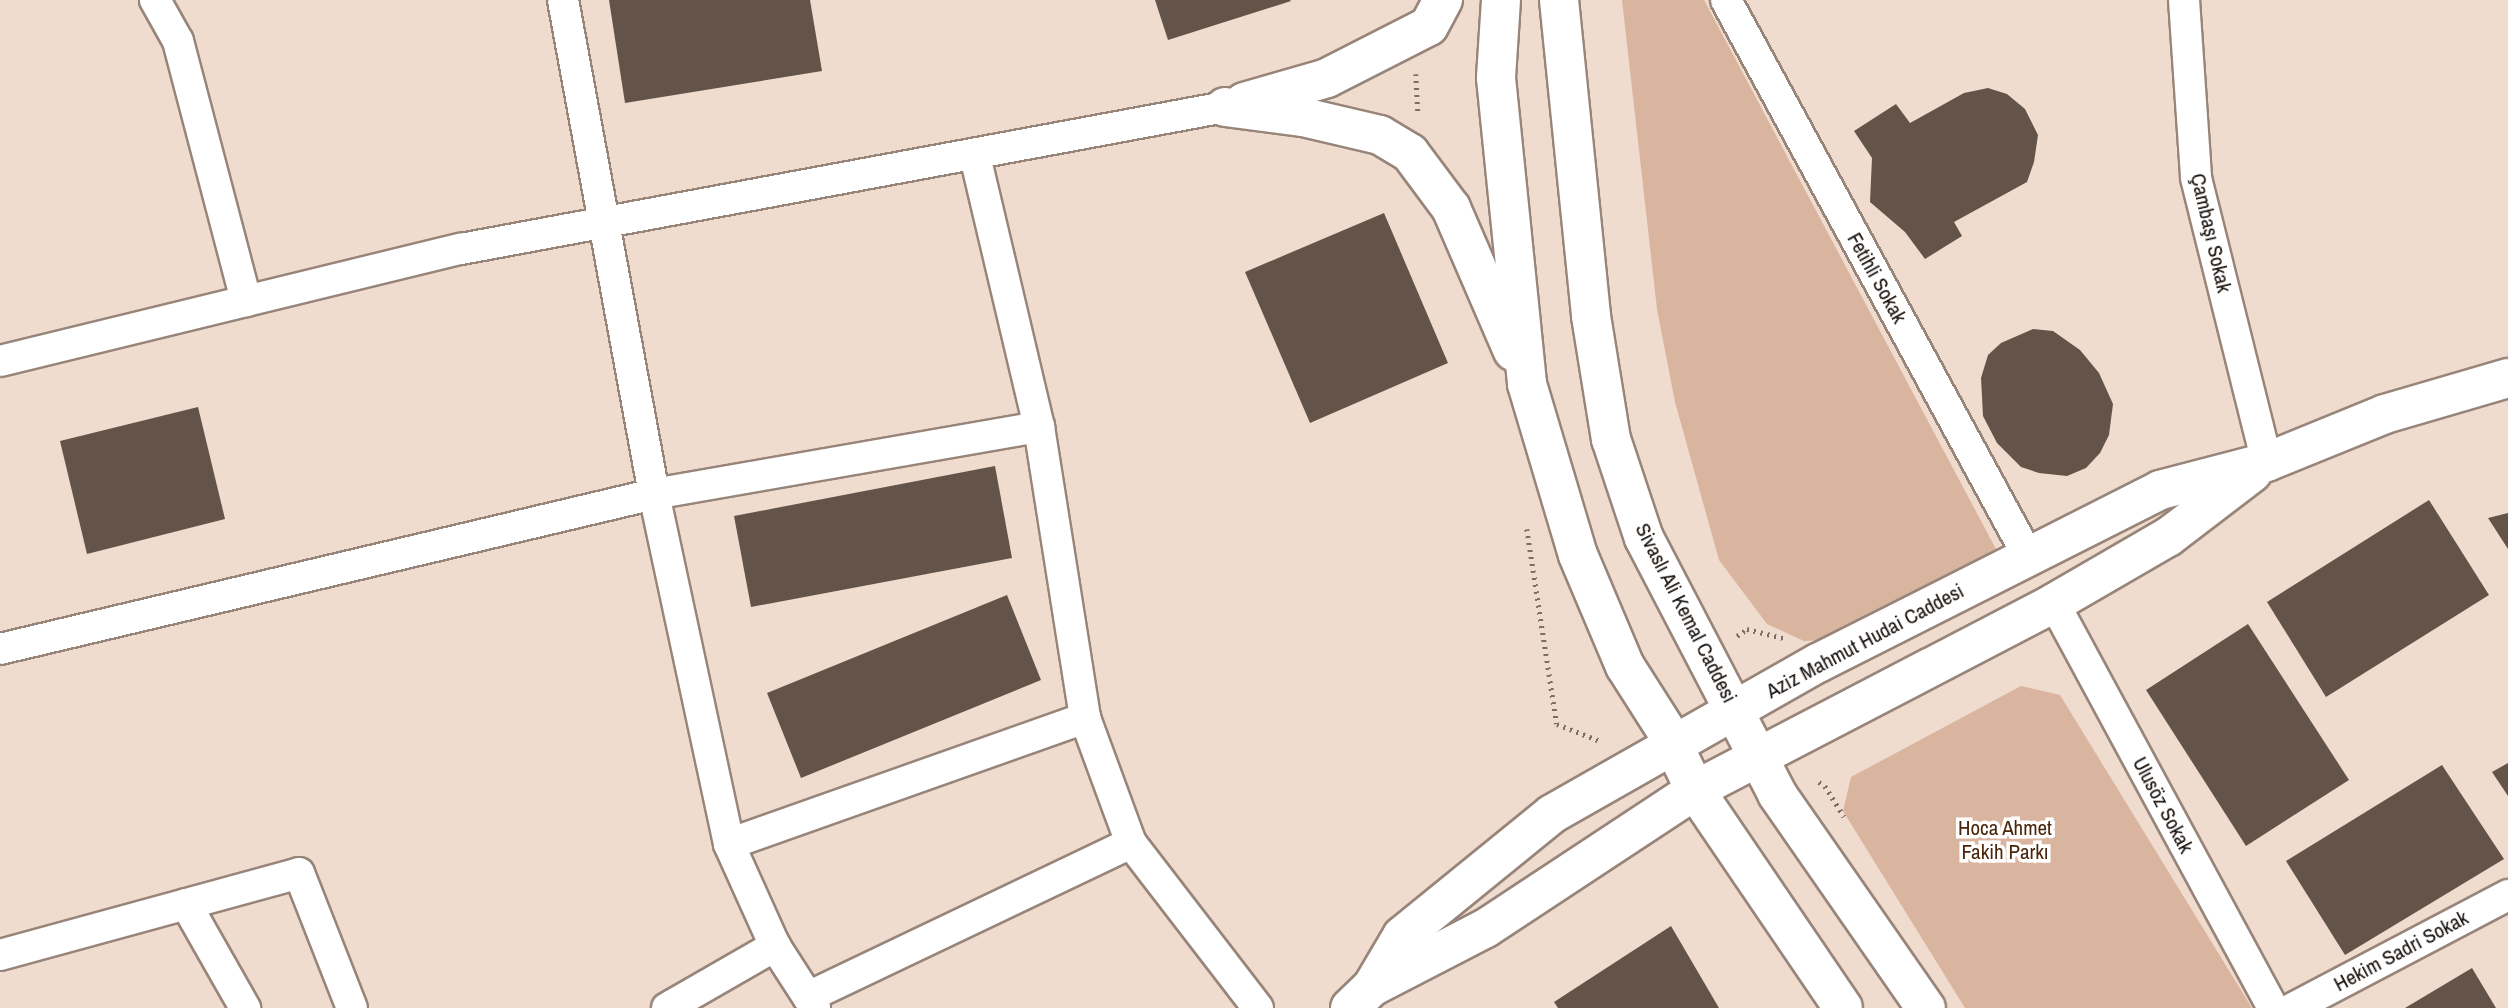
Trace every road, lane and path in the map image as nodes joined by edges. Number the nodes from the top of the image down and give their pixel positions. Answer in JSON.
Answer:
{"nodes":[{"id":1,"x":155,"y":0,"type":"edge"},
{"id":2,"x":563,"y":0,"type":"edge"},
{"id":3,"x":1443,"y":0,"type":"edge"},
{"id":4,"x":1500,"y":0,"type":"edge"},
{"id":5,"x":1559,"y":0,"type":"edge"},
{"id":6,"x":1726,"y":0,"type":"edge"},
{"id":7,"x":2184,"y":0,"type":"edge"},
{"id":8,"x":1225,"y":107,"type":"junction"},
{"id":9,"x":975,"y":156,"type":"junction"},
{"id":10,"x":605,"y":224,"type":"junction"},
{"id":11,"x":246,"y":301,"type":"junction"},
{"id":12,"x":0,"y":361,"type":"edge"},
{"id":13,"x":2508,"y":377,"type":"edge"},
{"id":14,"x":1527,"y":384,"type":"junction"},
{"id":15,"x":1039,"y":427,"type":"junction"},
{"id":16,"x":2267,"y":462,"type":"junction"},
{"id":17,"x":654,"y":494,"type":"junction"},
{"id":18,"x":2028,"y":556,"type":"junction"},
{"id":19,"x":2054,"y":603,"type":"junction"},
{"id":20,"x":1747,"y":629,"type":"dead end"},
{"id":21,"x":0,"y":649,"type":"edge"},
{"id":22,"x":1798,"y":674,"type":"junction"},
{"id":23,"x":1735,"y":710,"type":"junction"},
{"id":24,"x":1085,"y":718,"type":"junction"},
{"id":25,"x":1674,"y":745,"type":"junction"},
{"id":26,"x":1759,"y":757,"type":"junction"},
{"id":27,"x":1816,"y":781,"type":"dead end"},
{"id":28,"x":1695,"y":790,"type":"junction"},
{"id":29,"x":1847,"y":821,"type":"dead end"},
{"id":30,"x":1131,"y":843,"type":"junction"},
{"id":31,"x":729,"y":844,"type":"junction"},
{"id":32,"x":2508,"y":895,"type":"edge"},
{"id":33,"x":186,"y":904,"type":"junction"},
{"id":34,"x":775,"y":946,"type":"junction"},
{"id":35,"x":0,"y":954,"type":"edge"},
{"id":36,"x":1361,"y":998,"type":"edge"},
{"id":37,"x":812,"y":1003,"type":"edge"},
{"id":38,"x":246,"y":1008,"type":"edge"},
{"id":39,"x":352,"y":1008,"type":"edge"},
{"id":40,"x":667,"y":1008,"type":"edge"},
{"id":41,"x":1258,"y":1008,"type":"edge"},
{"id":42,"x":1843,"y":1008,"type":"edge"},
{"id":43,"x":1926,"y":1008,"type":"edge"},
{"id":44,"x":2273,"y":1008,"type":"edge"},
{"id":45,"x":2293,"y":1008,"type":"edge"}],
"edges":[{"from":1,"to":11,"type":"street"},
{"from":2,"to":10,"type":"street"},
{"from":3,"to":8,"type":"main road"},
{"from":4,"to":14,"type":"main road"},
{"from":5,"to":23,"type":"main road","name":"Sivaslı Ali Kemal Caddesi"},
{"from":6,"to":18,"type":"street","name":"Fetihli Sokak"},
{"from":7,"to":16,"type":"street","name":"Çambaşı Sokak"},
{"from":8,"to":9,"type":"street"},
{"from":8,"to":14,"type":"main road"},
{"from":9,"to":10,"type":"street"},
{"from":9,"to":15,"type":"street"},
{"from":10,"to":11,"type":"street"},
{"from":10,"to":17,"type":"street"},
{"from":11,"to":12,"type":"street"},
{"from":13,"to":16,"type":"main road","name":"Aziz Mahmut Hudai Caddesi"},
{"from":14,"to":25,"type":"main road"},
{"from":15,"to":17,"type":"street"},
{"from":15,"to":24,"type":"street"},
{"from":16,"to":18,"type":"main road","name":"Aziz Mahmut Hudai Caddesi"},
{"from":16,"to":19,"type":"main road","name":"Aziz Mahmut Hudai Caddesi"},
{"from":17,"to":21,"type":"street"},
{"from":17,"to":31,"type":"street"},
{"from":18,"to":22,"type":"main road","name":"Aziz Mahmut Hudai Caddesi"},
{"from":19,"to":26,"type":"main road","name":"Aziz Mahmut Hudai Caddesi"},
{"from":19,"to":44,"type":"street","name":"Ulusöz Sokak"},
{"from":20,"to":22,"type":"path"},
{"from":22,"to":23,"type":"main road","name":"Aziz Mahmut Hudai Caddesi"},
{"from":23,"to":25,"type":"main road","name":"Aziz Mahmut Hudai Caddesi"},
{"from":23,"to":26,"type":"main road","name":"Sivaslı Ali Kemal Caddesi"},
{"from":24,"to":30,"type":"street"},
{"from":24,"to":31,"type":"street"},
{"from":25,"to":28,"type":"main road"},
{"from":25,"to":36,"type":"main road","name":"Aziz Mahmut Hudai Caddesi"},
{"from":26,"to":28,"type":"main road","name":"Aziz Mahmut Hudai Caddesi"},
{"from":26,"to":43,"type":"main road","name":"Sivaslı Ali Kemal Caddesi"},
{"from":27,"to":29,"type":"path"},
{"from":28,"to":36,"type":"main road","name":"Aziz Mahmut Hudai Caddesi"},
{"from":28,"to":42,"type":"main road"},
{"from":30,"to":37,"type":"street"},
{"from":30,"to":41,"type":"street"},
{"from":31,"to":34,"type":"street"},
{"from":32,"to":45,"type":"street","name":"Hekim Sadri Sokak"},
{"from":33,"to":35,"type":"street"},
{"from":33,"to":38,"type":"street"},
{"from":33,"to":39,"type":"street"},
{"from":34,"to":37,"type":"street"},
{"from":34,"to":40,"type":"street"}]}
